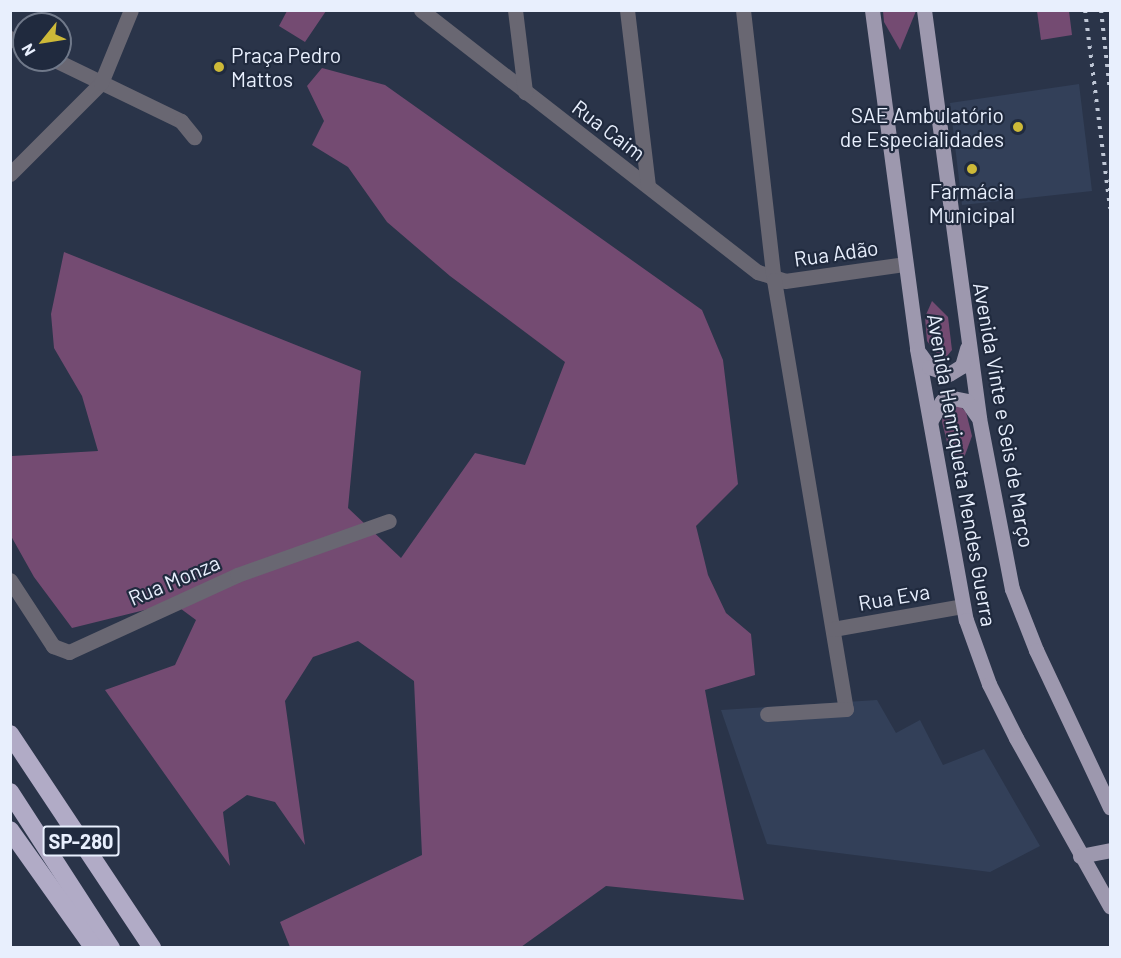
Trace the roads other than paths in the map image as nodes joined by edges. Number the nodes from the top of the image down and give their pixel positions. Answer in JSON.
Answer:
{"nodes":[{"id":1,"x":131,"y":10,"type":"edge"},
{"id":2,"x":421,"y":10,"type":"edge"},
{"id":3,"x":514,"y":10,"type":"edge"},
{"id":4,"x":627,"y":10,"type":"edge"},
{"id":5,"x":743,"y":10,"type":"edge"},
{"id":6,"x":872,"y":10,"type":"edge"},
{"id":7,"x":924,"y":10,"type":"edge"},
{"id":8,"x":72,"y":68,"type":"edge"},
{"id":9,"x":101,"y":83,"type":"junction"},
{"id":10,"x":525,"y":92,"type":"junction"},
{"id":11,"x":194,"y":137,"type":"dead end"},
{"id":12,"x":10,"y":174,"type":"edge"},
{"id":13,"x":648,"y":185,"type":"junction"},
{"id":14,"x":904,"y":264,"type":"junction"},
{"id":15,"x":774,"y":280,"type":"junction"},
{"id":16,"x":968,"y":342,"type":"junction"},
{"id":17,"x":916,"y":349,"type":"junction"},
{"id":18,"x":979,"y":418,"type":"junction"},
{"id":19,"x":931,"y":420,"type":"junction"},
{"id":20,"x":389,"y":521,"type":"dead end"},
{"id":21,"x":10,"y":580,"type":"edge"},
{"id":22,"x":962,"y":606,"type":"junction"},
{"id":23,"x":833,"y":629,"type":"junction"},
{"id":24,"x":767,"y":714,"type":"dead end"},
{"id":25,"x":10,"y":734,"type":"edge"},
{"id":26,"x":10,"y":792,"type":"edge"},
{"id":27,"x":1110,"y":807,"type":"edge"},
{"id":28,"x":10,"y":830,"type":"edge"},
{"id":29,"x":1110,"y":850,"type":"edge"},
{"id":30,"x":1080,"y":856,"type":"junction"},
{"id":31,"x":1110,"y":906,"type":"edge"},
{"id":32,"x":94,"y":948,"type":"edge"},
{"id":33,"x":111,"y":948,"type":"edge"},
{"id":34,"x":153,"y":948,"type":"edge"}],
"edges":[{"from":1,"to":9,"type":"street"},
{"from":2,"to":10,"type":"street","name":"Rua Caim"},
{"from":3,"to":10,"type":"street"},
{"from":4,"to":13,"type":"street"},
{"from":5,"to":15,"type":"street"},
{"from":6,"to":14,"type":"main road","name":"Avenida Henriqueta Mendes Guerra"},
{"from":7,"to":16,"type":"main road","name":"Avenida Vinte e Seis de Março"},
{"from":8,"to":9,"type":"street"},
{"from":9,"to":11,"type":"street"},
{"from":9,"to":12,"type":"street"},
{"from":10,"to":13,"type":"street","name":"Rua Caim"},
{"from":13,"to":15,"type":"street","name":"Rua Caim"},
{"from":14,"to":15,"type":"street","name":"Rua Adão"},
{"from":14,"to":17,"type":"main road","name":"Avenida Henriqueta Mendes Guerra"},
{"from":15,"to":23,"type":"street"},
{"from":16,"to":17,"type":"main road"},
{"from":16,"to":18,"type":"main road","name":"Avenida Vinte e Seis de Março"},
{"from":17,"to":19,"type":"main road","name":"Avenida Henriqueta Mendes Guerra"},
{"from":18,"to":19,"type":"main road"},
{"from":18,"to":27,"type":"main road","name":"Avenida Vinte e Seis de Março"},
{"from":19,"to":22,"type":"main road","name":"Avenida Henriqueta Mendes Guerra"},
{"from":20,"to":21,"type":"street","name":"Rua Monza"},
{"from":22,"to":23,"type":"street","name":"Rua Eva"},
{"from":22,"to":30,"type":"main road","name":"Avenida Henriqueta Mendes Guerra"},
{"from":23,"to":24,"type":"street"},
{"from":25,"to":34,"type":"highway","number":"SP-280"},
{"from":26,"to":33,"type":"highway","number":"SP-280"},
{"from":28,"to":32,"type":"highway"},
{"from":29,"to":30,"type":"main road"},
{"from":30,"to":31,"type":"main road","name":"Avenida Henriqueta Mendes Guerra"}]}
